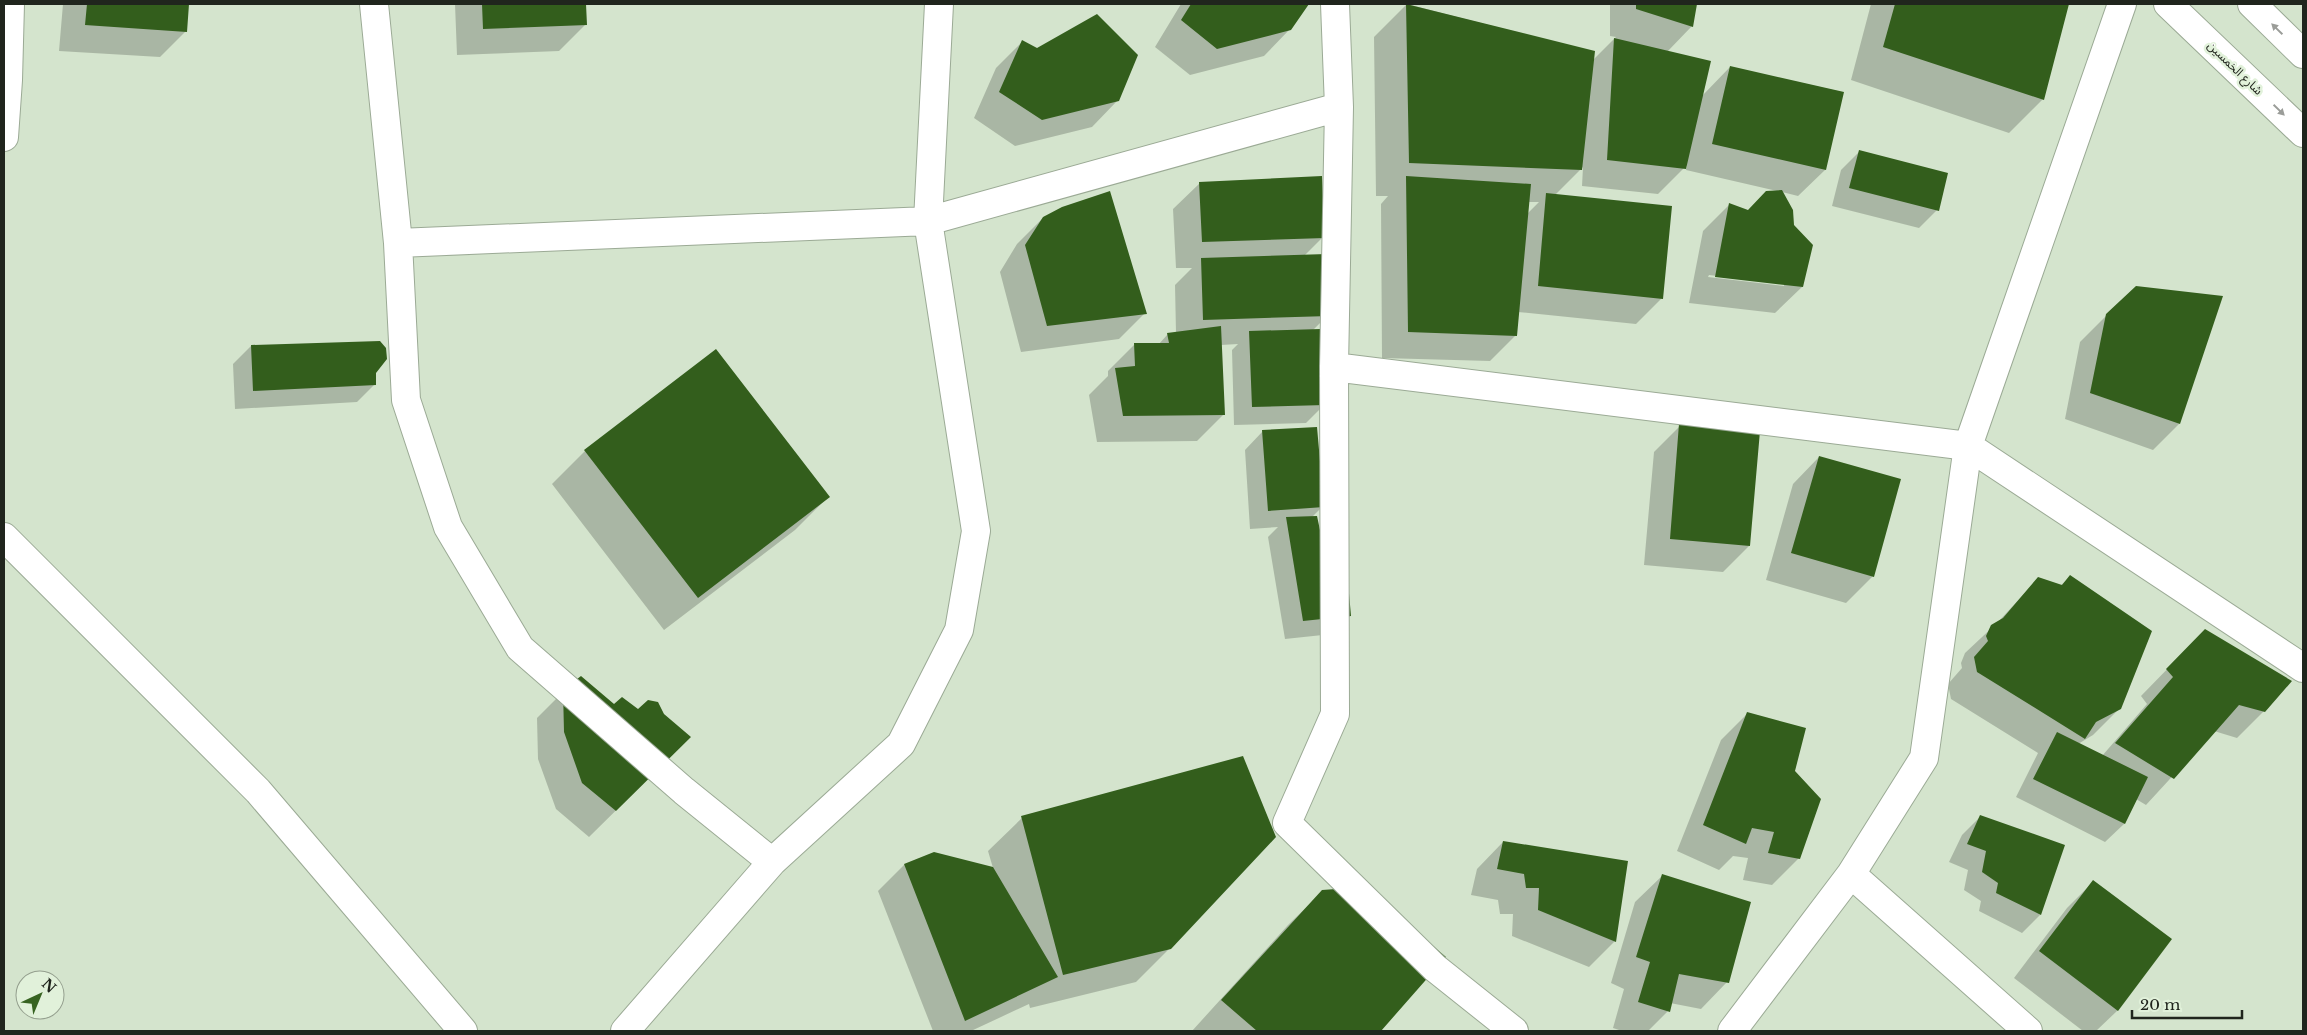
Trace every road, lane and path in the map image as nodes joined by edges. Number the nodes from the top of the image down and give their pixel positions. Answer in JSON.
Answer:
{"nodes":[{"id":1,"x":10,"y":4,"type":"edge"},
{"id":2,"x":374,"y":4,"type":"edge"},
{"id":3,"x":939,"y":4,"type":"edge"},
{"id":4,"x":1335,"y":4,"type":"edge"},
{"id":5,"x":2122,"y":4,"type":"edge"},
{"id":6,"x":2168,"y":4,"type":"edge"},
{"id":7,"x":2252,"y":4,"type":"edge"},
{"id":8,"x":2303,"y":54,"type":"edge"},
{"id":9,"x":6,"y":80,"type":"edge"},
{"id":10,"x":1339,"y":107,"type":"junction"},
{"id":11,"x":2303,"y":133,"type":"edge"},
{"id":12,"x":4,"y":137,"type":"edge"},
{"id":13,"x":928,"y":221,"type":"junction"},
{"id":14,"x":398,"y":242,"type":"junction"},
{"id":15,"x":1334,"y":367,"type":"junction"},
{"id":16,"x":1968,"y":446,"type":"junction"},
{"id":17,"x":4,"y":537,"type":"edge"},
{"id":18,"x":2303,"y":668,"type":"edge"},
{"id":19,"x":772,"y":862,"type":"junction"},
{"id":20,"x":1851,"y":874,"type":"junction"},
{"id":21,"x":463,"y":1031,"type":"edge"},
{"id":22,"x":625,"y":1031,"type":"edge"},
{"id":23,"x":1514,"y":1031,"type":"edge"},
{"id":24,"x":1732,"y":1031,"type":"edge"},
{"id":25,"x":2028,"y":1031,"type":"edge"}],
"edges":[{"from":1,"to":9,"type":"street"},
{"from":2,"to":14,"type":"street"},
{"from":3,"to":13,"type":"street"},
{"from":4,"to":10,"type":"street"},
{"from":5,"to":16,"type":"street"},
{"from":6,"to":11,"type":"street","name":"شارع الخمسين","one_way":true},
{"from":8,"to":7,"type":"street","one_way":true},
{"from":9,"to":12,"type":"street"},
{"from":10,"to":13,"type":"street"},
{"from":10,"to":15,"type":"street"},
{"from":13,"to":14,"type":"street"},
{"from":13,"to":19,"type":"street"},
{"from":14,"to":19,"type":"street"},
{"from":15,"to":16,"type":"street"},
{"from":15,"to":23,"type":"street"},
{"from":16,"to":18,"type":"street"},
{"from":16,"to":20,"type":"street"},
{"from":17,"to":21,"type":"street"},
{"from":19,"to":22,"type":"street"},
{"from":20,"to":24,"type":"street"},
{"from":20,"to":25,"type":"street"}]}
